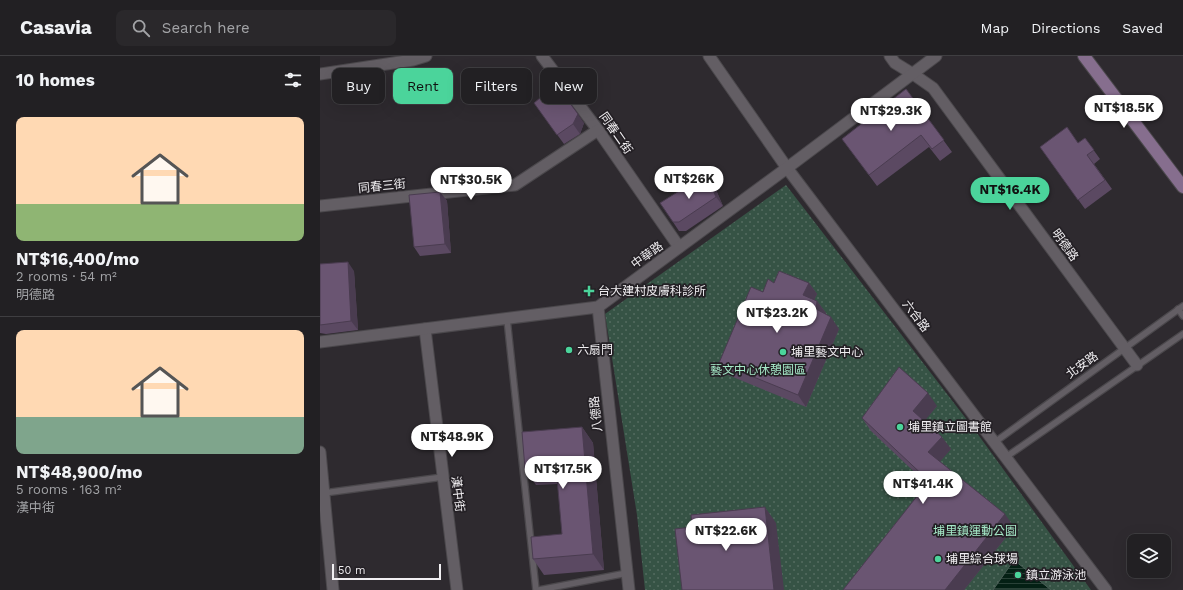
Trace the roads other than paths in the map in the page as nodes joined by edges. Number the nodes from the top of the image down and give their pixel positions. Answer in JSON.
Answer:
{"nodes":[{"id":1,"x":426,"y":56,"type":"edge"},
{"id":2,"x":542,"y":56,"type":"edge"},
{"id":3,"x":709,"y":56,"type":"edge"},
{"id":4,"x":890,"y":56,"type":"edge"},
{"id":5,"x":936,"y":56,"type":"edge"},
{"id":6,"x":1084,"y":56,"type":"edge"},
{"id":7,"x":320,"y":74,"type":"edge"},
{"id":8,"x":913,"y":74,"type":"junction"},
{"id":9,"x":598,"y":130,"type":"junction"},
{"id":10,"x":788,"y":168,"type":"junction"},
{"id":11,"x":1183,"y":187,"type":"edge"},
{"id":12,"x":320,"y":206,"type":"edge"},
{"id":13,"x":680,"y":247,"type":"junction"},
{"id":14,"x":598,"y":307,"type":"junction"},
{"id":15,"x":1180,"y":307,"type":"edge"},
{"id":16,"x":1183,"y":316,"type":"edge"},
{"id":17,"x":507,"y":319,"type":"junction"},
{"id":18,"x":425,"y":329,"type":"junction"},
{"id":19,"x":1183,"y":334,"type":"edge"},
{"id":20,"x":320,"y":342,"type":"edge"},
{"id":21,"x":1124,"y":348,"type":"junction"},
{"id":22,"x":1137,"y":366,"type":"junction"},
{"id":23,"x":995,"y":442,"type":"junction"},
{"id":24,"x":320,"y":452,"type":"edge"},
{"id":25,"x":1006,"y":457,"type":"junction"},
{"id":26,"x":443,"y":477,"type":"junction"},
{"id":27,"x":324,"y":493,"type":"junction"},
{"id":28,"x":627,"y":573,"type":"junction"},
{"id":29,"x":333,"y":590,"type":"edge"},
{"id":30,"x":457,"y":590,"type":"edge"},
{"id":31,"x":538,"y":590,"type":"edge"},
{"id":32,"x":629,"y":590,"type":"edge"},
{"id":33,"x":1106,"y":590,"type":"edge"}],
"edges":[{"from":1,"to":7,"type":"street"},
{"from":2,"to":9,"type":"street","name":"同春二街"},
{"from":3,"to":10,"type":"street","name":"六合路"},
{"from":4,"to":8,"type":"street","name":"明德路"},
{"from":5,"to":8,"type":"street","name":"中華路"},
{"from":6,"to":11,"type":"street"},
{"from":8,"to":10,"type":"street","name":"中華路"},
{"from":8,"to":21,"type":"street","name":"明德路"},
{"from":9,"to":12,"type":"street","name":"同春三街"},
{"from":9,"to":13,"type":"street","name":"同春二街"},
{"from":10,"to":13,"type":"street","name":"中華路"},
{"from":10,"to":23,"type":"street","name":"六合路"},
{"from":13,"to":14,"type":"street","name":"中華路"},
{"from":14,"to":17,"type":"street","name":"中華路"},
{"from":14,"to":28,"type":"street","name":"八德路"},
{"from":15,"to":16,"type":"lane"},
{"from":15,"to":21,"type":"lane","name":"北安路"},
{"from":17,"to":18,"type":"street","name":"中華路"},
{"from":17,"to":31,"type":"lane"},
{"from":18,"to":20,"type":"street","name":"中華路"},
{"from":18,"to":26,"type":"street","name":"漢中街"},
{"from":19,"to":22,"type":"lane"},
{"from":21,"to":22,"type":"street","name":"明德路"},
{"from":21,"to":23,"type":"lane","name":"北安路"},
{"from":22,"to":25,"type":"lane"},
{"from":23,"to":25,"type":"street","name":"六合路"},
{"from":24,"to":27,"type":"street"},
{"from":25,"to":33,"type":"street","name":"六合路"},
{"from":26,"to":27,"type":"lane"},
{"from":26,"to":30,"type":"street","name":"漢中街"},
{"from":27,"to":29,"type":"street"},
{"from":28,"to":31,"type":"lane"},
{"from":28,"to":32,"type":"street","name":"八德路"}]}
